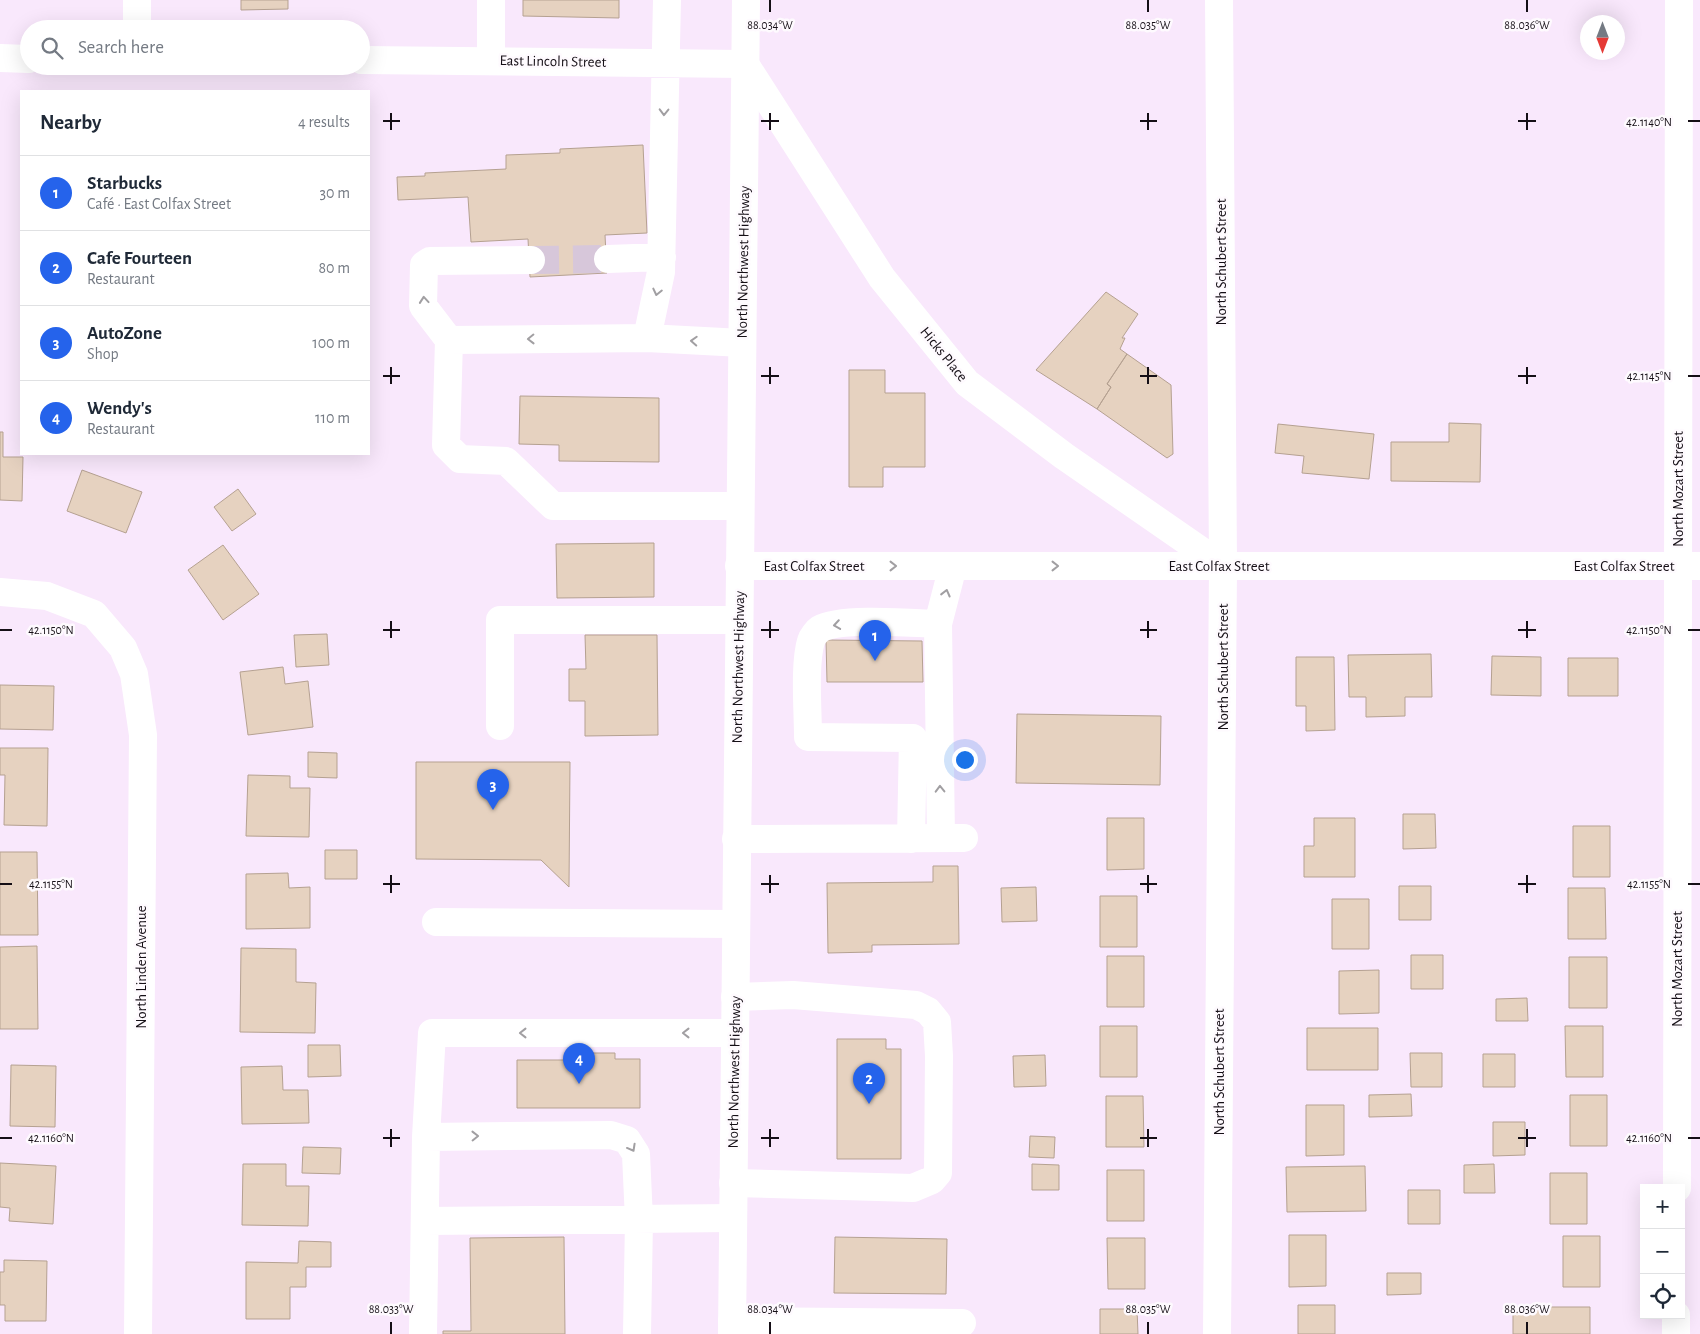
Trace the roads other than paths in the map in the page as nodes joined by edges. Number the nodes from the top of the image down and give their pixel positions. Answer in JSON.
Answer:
{"nodes":[{"id":1,"x":137,"y":0,"type":"edge"},
{"id":2,"x":491,"y":0,"type":"edge"},
{"id":3,"x":667,"y":0,"type":"edge"},
{"id":4,"x":746,"y":0,"type":"edge"},
{"id":5,"x":1219,"y":0,"type":"edge"},
{"id":6,"x":1679,"y":0,"type":"edge"},
{"id":7,"x":137,"y":20,"type":"edge"},
{"id":8,"x":0,"y":58,"type":"edge"},
{"id":9,"x":20,"y":59,"type":"edge"},
{"id":10,"x":370,"y":60,"type":"edge"},
{"id":11,"x":491,"y":60,"type":"junction"},
{"id":12,"x":665,"y":63,"type":"junction"},
{"id":13,"x":745,"y":64,"type":"junction"},
{"id":14,"x":662,"y":257,"type":"junction"},
{"id":15,"x":608,"y":259,"type":"tunnel mouth"},
{"id":16,"x":531,"y":260,"type":"tunnel mouth"},
{"id":17,"x":646,"y":338,"type":"junction"},
{"id":18,"x":448,"y":340,"type":"junction"},
{"id":19,"x":742,"y":343,"type":"junction"},
{"id":20,"x":740,"y":506,"type":"junction"},
{"id":21,"x":739,"y":566,"type":"junction"},
{"id":22,"x":953,"y":566,"type":"junction"},
{"id":23,"x":1223,"y":566,"type":"junction"},
{"id":24,"x":1689,"y":566,"type":"edge"},
{"id":25,"x":0,"y":592,"type":"edge"},
{"id":26,"x":738,"y":620,"type":"junction"},
{"id":27,"x":938,"y":624,"type":"junction"},
{"id":28,"x":500,"y":726,"type":"dead end"},
{"id":29,"x":736,"y":839,"type":"junction"},
{"id":30,"x":912,"y":839,"type":"junction"},
{"id":31,"x":436,"y":922,"type":"dead end"},
{"id":32,"x":736,"y":924,"type":"junction"},
{"id":33,"x":735,"y":997,"type":"junction"},
{"id":34,"x":734,"y":1033,"type":"junction"},
{"id":35,"x":426,"y":1137,"type":"junction"},
{"id":36,"x":733,"y":1183,"type":"junction"},
{"id":37,"x":1677,"y":1184,"type":"edge"},
{"id":38,"x":732,"y":1218,"type":"junction"},
{"id":39,"x":639,"y":1220,"type":"junction"},
{"id":40,"x":425,"y":1222,"type":"junction"},
{"id":41,"x":1676,"y":1319,"type":"edge"},
{"id":42,"x":962,"y":1323,"type":"dead end"},
{"id":43,"x":732,"y":1328,"type":"edge"},
{"id":44,"x":138,"y":1334,"type":"edge"},
{"id":45,"x":423,"y":1334,"type":"edge"},
{"id":46,"x":637,"y":1334,"type":"edge"},
{"id":47,"x":1217,"y":1334,"type":"edge"},
{"id":48,"x":1676,"y":1334,"type":"edge"}],
"edges":[{"from":1,"to":7,"type":"street"},
{"from":2,"to":11,"type":"street"},
{"from":3,"to":12,"type":"street"},
{"from":4,"to":13,"type":"street","name":"North Northwest Highway"},
{"from":5,"to":23,"type":"street","name":"North Schubert Street"},
{"from":6,"to":24,"type":"street","name":"North Mozart Street"},
{"from":8,"to":9,"type":"street"},
{"from":10,"to":11,"type":"street","name":"East Lincoln Street"},
{"from":11,"to":12,"type":"street","name":"East Lincoln Street"},
{"from":12,"to":13,"type":"street","name":"East Lincoln Street"},
{"from":12,"to":14,"type":"street","one_way":true},
{"from":13,"to":19,"type":"street","name":"North Northwest Highway"},
{"from":13,"to":23,"type":"street","name":"Hicks Place"},
{"from":14,"to":15,"type":"street"},
{"from":14,"to":17,"type":"street","one_way":true},
{"from":18,"to":16,"type":"street","one_way":true},
{"from":17,"to":18,"type":"street","one_way":true},
{"from":19,"to":17,"type":"street","one_way":true},
{"from":18,"to":20,"type":"street"},
{"from":19,"to":20,"type":"street","name":"North Northwest Highway"},
{"from":20,"to":21,"type":"street","name":"North Northwest Highway"},
{"from":21,"to":22,"type":"street","name":"East Colfax Street","one_way":true},
{"from":21,"to":26,"type":"street","name":"North Northwest Highway"},
{"from":22,"to":23,"type":"street","name":"East Colfax Street","one_way":true},
{"from":27,"to":22,"type":"street","one_way":true},
{"from":23,"to":24,"type":"street","name":"East Colfax Street"},
{"from":23,"to":47,"type":"street","name":"North Schubert Street"},
{"from":24,"to":37,"type":"street","name":"North Mozart Street"},
{"from":25,"to":44,"type":"street","name":"North Linden Avenue"},
{"from":26,"to":28,"type":"street"},
{"from":26,"to":29,"type":"street","name":"North Northwest Highway"},
{"from":30,"to":27,"type":"street","one_way":true},
{"from":27,"to":30,"type":"street","one_way":true},
{"from":29,"to":30,"type":"street"},
{"from":29,"to":32,"type":"street","name":"North Northwest Highway"},
{"from":31,"to":32,"type":"street"},
{"from":32,"to":33,"type":"street","name":"North Northwest Highway"},
{"from":33,"to":34,"type":"street","name":"North Northwest Highway"},
{"from":33,"to":36,"type":"street"},
{"from":34,"to":35,"type":"street","one_way":true},
{"from":34,"to":36,"type":"street","name":"North Northwest Highway"},
{"from":35,"to":39,"type":"street","one_way":true},
{"from":35,"to":40,"type":"street"},
{"from":36,"to":38,"type":"street","name":"North Northwest Highway"},
{"from":38,"to":39,"type":"street"},
{"from":38,"to":43,"type":"street","name":"North Northwest Highway"},
{"from":39,"to":40,"type":"street"},
{"from":39,"to":46,"type":"street"},
{"from":40,"to":45,"type":"street"},
{"from":41,"to":48,"type":"street"},
{"from":42,"to":43,"type":"street"}]}
